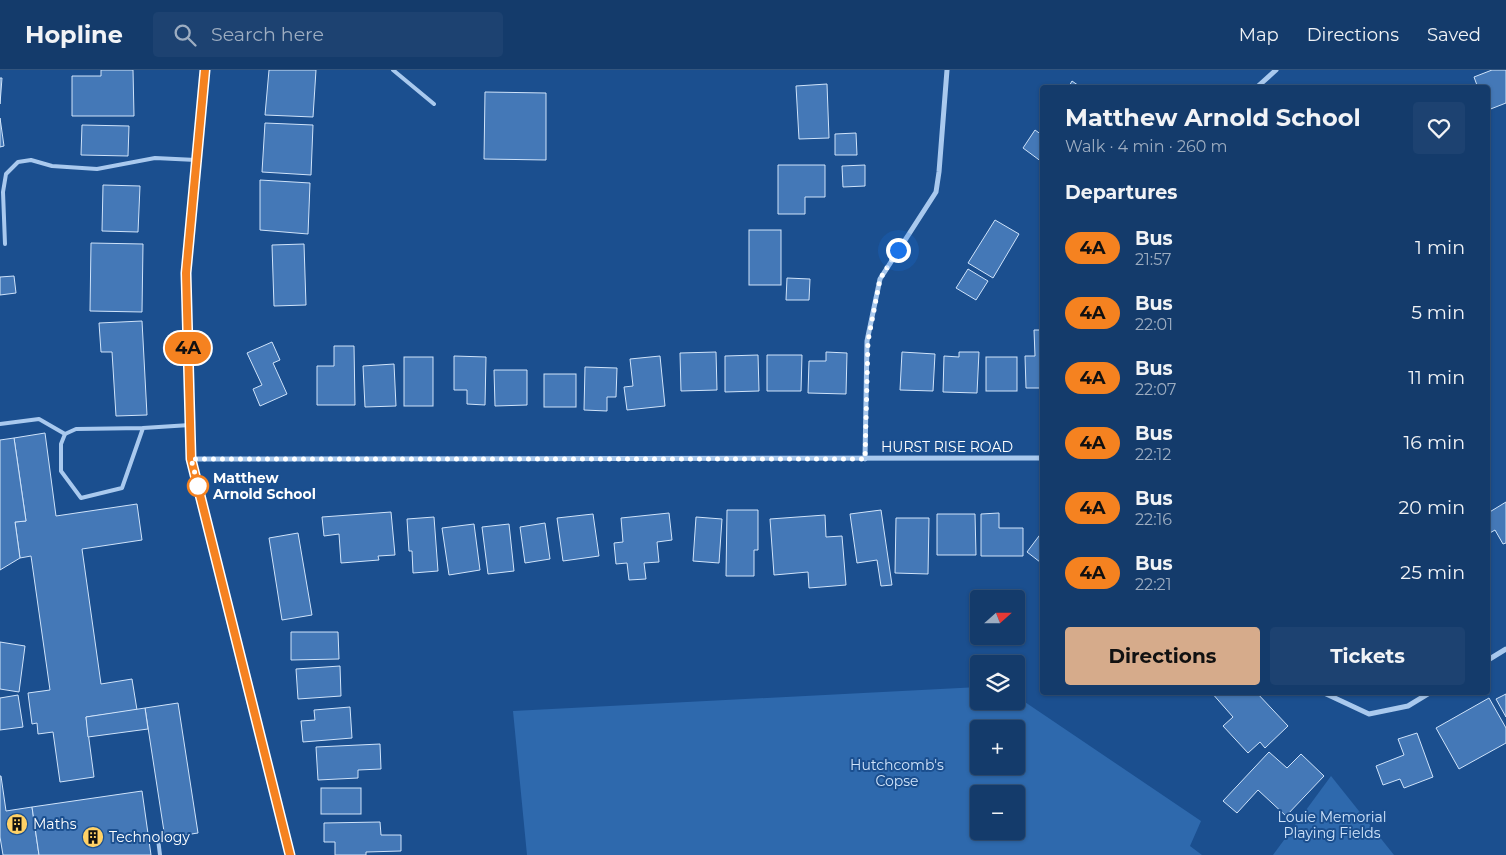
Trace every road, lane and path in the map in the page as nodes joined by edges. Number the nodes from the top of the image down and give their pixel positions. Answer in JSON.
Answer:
{"nodes":[{"id":1,"x":205,"y":70,"type":"edge"},
{"id":2,"x":393,"y":70,"type":"edge"},
{"id":3,"x":946,"y":70,"type":"edge"},
{"id":4,"x":1276,"y":70,"type":"edge"},
{"id":5,"x":1259,"y":85,"type":"edge"},
{"id":6,"x":434,"y":104,"type":"dead end"},
{"id":7,"x":196,"y":160,"type":"junction"},
{"id":8,"x":5,"y":244,"type":"dead end"},
{"id":9,"x":0,"y":424,"type":"edge"},
{"id":10,"x":190,"y":425,"type":"junction"},
{"id":11,"x":143,"y":428,"type":"junction"},
{"id":12,"x":65,"y":434,"type":"junction"},
{"id":13,"x":1040,"y":458,"type":"edge"},
{"id":14,"x":191,"y":459,"type":"junction"},
{"id":15,"x":865,"y":459,"type":"junction"},
{"id":16,"x":1506,"y":649,"type":"edge"},
{"id":17,"x":1490,"y":659,"type":"edge"},
{"id":18,"x":1328,"y":695,"type":"edge"},
{"id":19,"x":1426,"y":695,"type":"edge"},
{"id":20,"x":158,"y":839,"type":"dead end"},
{"id":21,"x":160,"y":855,"type":"edge"},
{"id":22,"x":290,"y":855,"type":"edge"}],
"edges":[{"from":1,"to":7,"type":"street"},
{"from":2,"to":6,"type":"lane"},
{"from":3,"to":15,"type":"street"},
{"from":4,"to":5,"type":"street"},
{"from":7,"to":8,"type":"lane"},
{"from":7,"to":10,"type":"street"},
{"from":9,"to":12,"type":"lane"},
{"from":10,"to":11,"type":"lane"},
{"from":10,"to":14,"type":"street"},
{"from":11,"to":12,"type":"lane"},
{"from":11,"to":12,"type":"lane"},
{"from":13,"to":15,"type":"street","name":"HURST RISE ROAD"},
{"from":14,"to":15,"type":"street","name":"HURST RISE ROAD"},
{"from":14,"to":22,"type":"street"},
{"from":16,"to":17,"type":"street"},
{"from":18,"to":19,"type":"street"},
{"from":20,"to":21,"type":"lane"}]}
